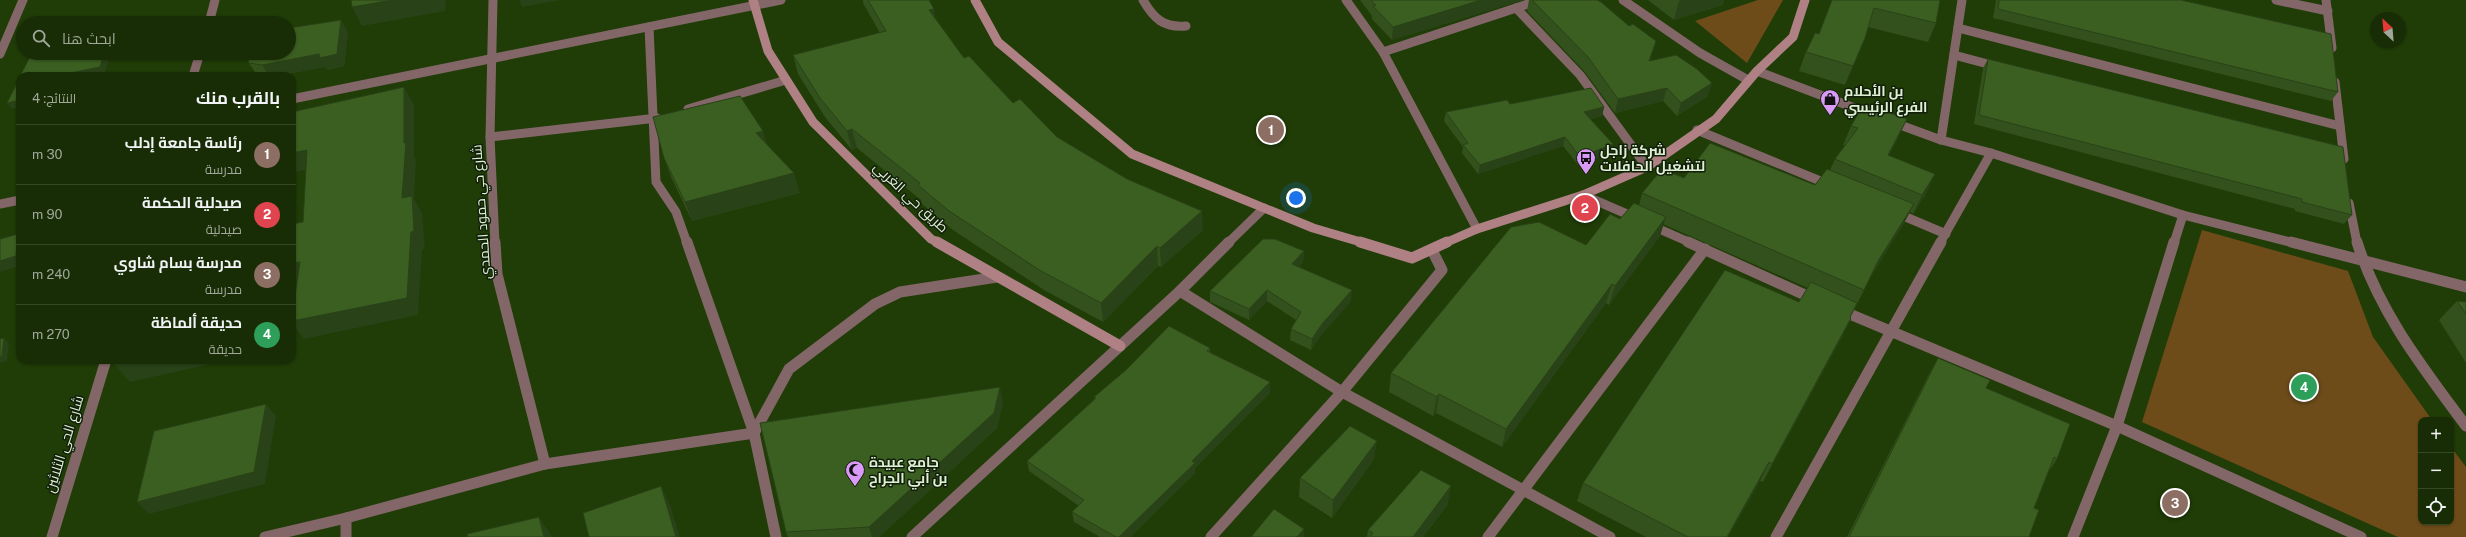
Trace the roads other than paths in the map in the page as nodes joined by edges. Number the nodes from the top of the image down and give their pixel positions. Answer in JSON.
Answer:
{"nodes":[{"id":1,"x":23,"y":0,"type":"edge"},
{"id":2,"x":215,"y":0,"type":"edge"},
{"id":3,"x":493,"y":0,"type":"edge"},
{"id":4,"x":781,"y":0,"type":"edge"},
{"id":5,"x":975,"y":0,"type":"edge"},
{"id":6,"x":1143,"y":0,"type":"edge"},
{"id":7,"x":1346,"y":0,"type":"edge"},
{"id":8,"x":1540,"y":0,"type":"edge"},
{"id":9,"x":1623,"y":0,"type":"edge"},
{"id":10,"x":1805,"y":0,"type":"edge"},
{"id":11,"x":1962,"y":0,"type":"edge"},
{"id":12,"x":2276,"y":0,"type":"edge"},
{"id":13,"x":2326,"y":0,"type":"edge"},
{"id":14,"x":754,"y":3,"type":"edge"},
{"id":15,"x":1516,"y":8,"type":"junction"},
{"id":16,"x":2328,"y":11,"type":"junction"},
{"id":17,"x":16,"y":16,"type":"edge"},
{"id":18,"x":16,"y":16,"type":"edge"},
{"id":19,"x":211,"y":16,"type":"edge"},
{"id":20,"x":1186,"y":26,"type":"dead end"},
{"id":21,"x":649,"y":27,"type":"junction"},
{"id":22,"x":1958,"y":28,"type":"junction"},
{"id":23,"x":1382,"y":52,"type":"junction"},
{"id":24,"x":0,"y":54,"type":"edge"},
{"id":25,"x":1954,"y":55,"type":"junction"},
{"id":26,"x":491,"y":58,"type":"junction"},
{"id":27,"x":2333,"y":59,"type":"edge"},
{"id":28,"x":198,"y":60,"type":"edge"},
{"id":29,"x":2008,"y":69,"type":"edge"},
{"id":30,"x":1757,"y":71,"type":"junction"},
{"id":31,"x":194,"y":72,"type":"edge"},
{"id":32,"x":2335,"y":74,"type":"edge"},
{"id":33,"x":786,"y":80,"type":"junction"},
{"id":34,"x":1748,"y":80,"type":"junction"},
{"id":35,"x":296,"y":98,"type":"edge"},
{"id":36,"x":682,"y":111,"type":"edge"},
{"id":37,"x":667,"y":115,"type":"edge"},
{"id":38,"x":652,"y":120,"type":"junction"},
{"id":39,"x":2340,"y":126,"type":"junction"},
{"id":40,"x":1697,"y":130,"type":"junction"},
{"id":41,"x":490,"y":137,"type":"junction"},
{"id":42,"x":1941,"y":140,"type":"junction"},
{"id":43,"x":1991,"y":153,"type":"junction"},
{"id":44,"x":1647,"y":167,"type":"junction"},
{"id":45,"x":2345,"y":167,"type":"edge"},
{"id":46,"x":1836,"y":188,"type":"edge"},
{"id":47,"x":1584,"y":195,"type":"junction"},
{"id":48,"x":2348,"y":196,"type":"edge"},
{"id":49,"x":16,"y":201,"type":"edge"},
{"id":50,"x":0,"y":204,"type":"edge"},
{"id":51,"x":1264,"y":208,"type":"junction"},
{"id":52,"x":1887,"y":209,"type":"edge"},
{"id":53,"x":2183,"y":215,"type":"junction"},
{"id":54,"x":1477,"y":230,"type":"junction"},
{"id":55,"x":1946,"y":234,"type":"junction"},
{"id":56,"x":1705,"y":249,"type":"junction"},
{"id":57,"x":1432,"y":250,"type":"junction"},
{"id":58,"x":2363,"y":262,"type":"junction"},
{"id":59,"x":997,"y":277,"type":"junction"},
{"id":60,"x":2466,"y":288,"type":"edge"},
{"id":61,"x":1180,"y":291,"type":"junction"},
{"id":62,"x":1890,"y":333,"type":"junction"},
{"id":63,"x":1120,"y":346,"type":"junction"},
{"id":64,"x":105,"y":364,"type":"edge"},
{"id":65,"x":1342,"y":392,"type":"junction"},
{"id":66,"x":2117,"y":426,"type":"junction"},
{"id":67,"x":2466,"y":426,"type":"edge"},
{"id":68,"x":754,"y":433,"type":"junction"},
{"id":69,"x":545,"y":464,"type":"junction"},
{"id":70,"x":1523,"y":490,"type":"junction"},
{"id":71,"x":346,"y":518,"type":"junction"},
{"id":72,"x":52,"y":537,"type":"edge"},
{"id":73,"x":265,"y":537,"type":"edge"},
{"id":74,"x":346,"y":537,"type":"edge"},
{"id":75,"x":776,"y":537,"type":"edge"},
{"id":76,"x":912,"y":537,"type":"edge"},
{"id":77,"x":1211,"y":537,"type":"edge"},
{"id":78,"x":1488,"y":537,"type":"edge"},
{"id":79,"x":1610,"y":537,"type":"edge"},
{"id":80,"x":1776,"y":537,"type":"edge"},
{"id":81,"x":2073,"y":537,"type":"edge"},
{"id":82,"x":2361,"y":537,"type":"edge"}],
"edges":[{"from":1,"to":18,"type":"street"},
{"from":2,"to":19,"type":"street"},
{"from":3,"to":26,"type":"street","name":"شارع حي حمود الحمدي"},
{"from":4,"to":14,"type":"street"},
{"from":5,"to":51,"type":"street"},
{"from":6,"to":20,"type":"street"},
{"from":7,"to":23,"type":"street"},
{"from":8,"to":15,"type":"street"},
{"from":9,"to":34,"type":"street"},
{"from":10,"to":30,"type":"street"},
{"from":11,"to":22,"type":"street"},
{"from":12,"to":16,"type":"street"},
{"from":13,"to":16,"type":"street"},
{"from":14,"to":21,"type":"street"},
{"from":14,"to":33,"type":"street","name":"طريق حي الغربي"},
{"from":15,"to":23,"type":"street"},
{"from":15,"to":44,"type":"street"},
{"from":16,"to":27,"type":"street"},
{"from":17,"to":24,"type":"street"},
{"from":21,"to":26,"type":"street"},
{"from":21,"to":38,"type":"street"},
{"from":22,"to":25,"type":"street"},
{"from":22,"to":39,"type":"street"},
{"from":23,"to":54,"type":"street"},
{"from":25,"to":29,"type":"street"},
{"from":25,"to":42,"type":"street"},
{"from":26,"to":35,"type":"street"},
{"from":26,"to":41,"type":"street","name":"شارع حي حمود الحمدي"},
{"from":28,"to":31,"type":"street"},
{"from":30,"to":34,"type":"street"},
{"from":30,"to":42,"type":"street"},
{"from":32,"to":39,"type":"street"},
{"from":33,"to":36,"type":"street"},
{"from":33,"to":59,"type":"street","name":"طريق حي الغربي"},
{"from":34,"to":40,"type":"street"},
{"from":37,"to":38,"type":"street"},
{"from":38,"to":41,"type":"street"},
{"from":38,"to":68,"type":"street"},
{"from":39,"to":45,"type":"street"},
{"from":40,"to":44,"type":"street"},
{"from":40,"to":46,"type":"street"},
{"from":41,"to":69,"type":"street","name":"شارع حي حمود الحمدي"},
{"from":42,"to":43,"type":"street"},
{"from":43,"to":53,"type":"street"},
{"from":43,"to":55,"type":"street"},
{"from":44,"to":47,"type":"street"},
{"from":47,"to":54,"type":"street"},
{"from":47,"to":56,"type":"street"},
{"from":48,"to":58,"type":"street"},
{"from":49,"to":50,"type":"street"},
{"from":51,"to":57,"type":"street"},
{"from":51,"to":61,"type":"street"},
{"from":52,"to":55,"type":"street"},
{"from":53,"to":58,"type":"street"},
{"from":53,"to":66,"type":"street"},
{"from":54,"to":57,"type":"street"},
{"from":55,"to":62,"type":"street"},
{"from":56,"to":62,"type":"street"},
{"from":56,"to":70,"type":"street"},
{"from":57,"to":65,"type":"street"},
{"from":58,"to":60,"type":"street"},
{"from":58,"to":67,"type":"street"},
{"from":59,"to":63,"type":"street","name":"طريق حي الغربي"},
{"from":59,"to":68,"type":"street"},
{"from":61,"to":63,"type":"street"},
{"from":61,"to":65,"type":"street"},
{"from":62,"to":66,"type":"street"},
{"from":62,"to":80,"type":"street"},
{"from":63,"to":76,"type":"street"},
{"from":64,"to":72,"type":"street","name":"شارع الحي الثلاثين"},
{"from":65,"to":70,"type":"street"},
{"from":65,"to":77,"type":"street"},
{"from":66,"to":81,"type":"street"},
{"from":66,"to":82,"type":"street"},
{"from":68,"to":69,"type":"street"},
{"from":68,"to":75,"type":"street"},
{"from":69,"to":71,"type":"street"},
{"from":70,"to":78,"type":"street"},
{"from":70,"to":79,"type":"street"},
{"from":71,"to":73,"type":"street"},
{"from":71,"to":74,"type":"street"}]}
